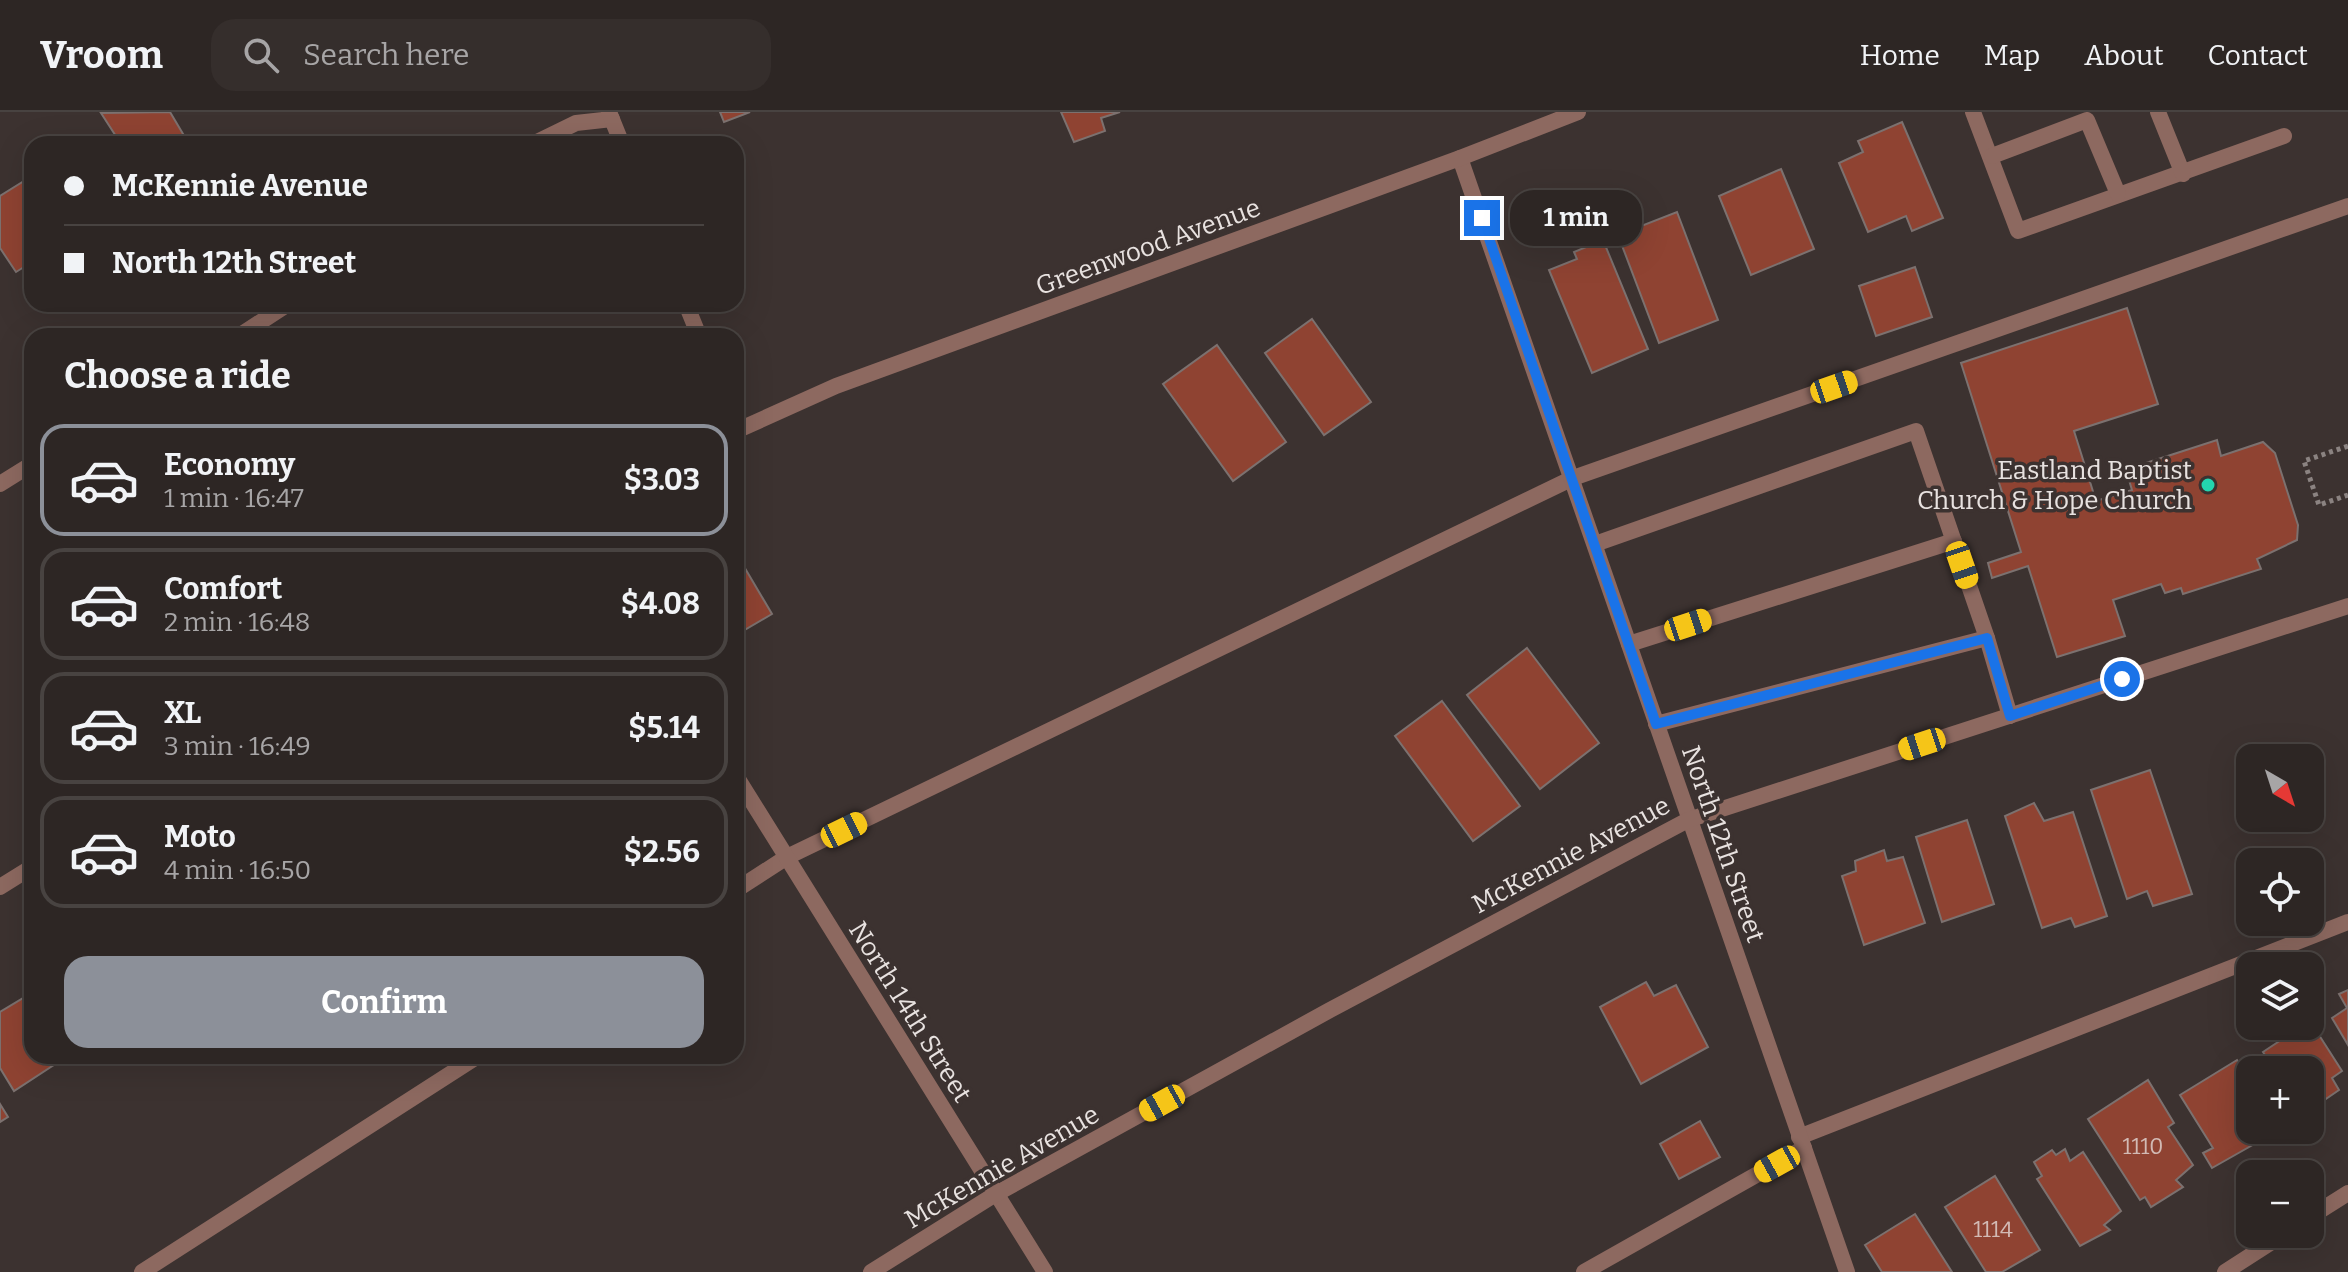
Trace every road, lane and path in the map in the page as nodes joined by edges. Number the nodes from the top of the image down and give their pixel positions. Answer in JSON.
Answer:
{"nodes":[{"id":1,"x":1578,"y":112,"type":"edge"},
{"id":2,"x":1973,"y":112,"type":"edge"},
{"id":3,"x":2158,"y":112,"type":"edge"},
{"id":4,"x":611,"y":115,"type":"edge"},
{"id":5,"x":549,"y":136,"type":"edge"},
{"id":6,"x":619,"y":136,"type":"edge"},
{"id":7,"x":2284,"y":136,"type":"dead end"},
{"id":8,"x":1992,"y":156,"type":"junction"},
{"id":9,"x":1460,"y":158,"type":"junction"},
{"id":10,"x":2183,"y":174,"type":"junction"},
{"id":11,"x":2118,"y":194,"type":"junction"},
{"id":12,"x":2348,"y":206,"type":"edge"},
{"id":13,"x":276,"y":312,"type":"edge"},
{"id":14,"x":251,"y":328,"type":"edge"},
{"id":15,"x":744,"y":426,"type":"edge"},
{"id":16,"x":2348,"y":446,"type":"edge"},
{"id":17,"x":24,"y":469,"type":"edge"},
{"id":18,"x":1573,"y":478,"type":"junction"},
{"id":19,"x":0,"y":484,"type":"edge"},
{"id":20,"x":2348,"y":495,"type":"edge"},
{"id":21,"x":1954,"y":541,"type":"junction"},
{"id":22,"x":1595,"y":544,"type":"junction"},
{"id":23,"x":2348,"y":606,"type":"edge"},
{"id":24,"x":1987,"y":638,"type":"junction"},
{"id":25,"x":1629,"y":644,"type":"junction"},
{"id":26,"x":2010,"y":716,"type":"junction"},
{"id":27,"x":1656,"y":724,"type":"junction"},
{"id":28,"x":744,"y":789,"type":"edge"},
{"id":29,"x":1688,"y":820,"type":"junction"},
{"id":30,"x":787,"y":857,"type":"junction"},
{"id":31,"x":24,"y":872,"type":"edge"},
{"id":32,"x":744,"y":885,"type":"edge"},
{"id":33,"x":0,"y":887,"type":"edge"},
{"id":34,"x":2348,"y":922,"type":"edge"},
{"id":35,"x":466,"y":1064,"type":"edge"},
{"id":36,"x":1802,"y":1143,"type":"junction"},
{"id":37,"x":2348,"y":1193,"type":"edge"},
{"id":38,"x":994,"y":1195,"type":"junction"},
{"id":39,"x":2324,"y":1208,"type":"edge"},
{"id":40,"x":2262,"y":1248,"type":"edge"},
{"id":41,"x":142,"y":1272,"type":"edge"},
{"id":42,"x":871,"y":1272,"type":"edge"},
{"id":43,"x":1045,"y":1272,"type":"edge"},
{"id":44,"x":1584,"y":1272,"type":"edge"},
{"id":45,"x":1847,"y":1272,"type":"edge"},
{"id":46,"x":2225,"y":1272,"type":"edge"}],
"edges":[{"from":1,"to":9,"type":"street","name":"Greenwood Avenue"},
{"from":2,"to":8,"type":"street"},
{"from":3,"to":10,"type":"street"},
{"from":4,"to":5,"type":"street"},
{"from":4,"to":6,"type":"street"},
{"from":7,"to":10,"type":"street"},
{"from":8,"to":11,"type":"street"},
{"from":8,"to":11,"type":"street"},
{"from":9,"to":15,"type":"street","name":"Greenwood Avenue"},
{"from":9,"to":18,"type":"street","name":"North 12th Street"},
{"from":10,"to":11,"type":"street"},
{"from":12,"to":18,"type":"street"},
{"from":13,"to":14,"type":"street"},
{"from":16,"to":20,"type":"path"},
{"from":17,"to":19,"type":"street"},
{"from":18,"to":22,"type":"street","name":"North 12th Street"},
{"from":18,"to":30,"type":"street"},
{"from":21,"to":22,"type":"street"},
{"from":21,"to":24,"type":"street"},
{"from":21,"to":25,"type":"street"},
{"from":22,"to":25,"type":"street","name":"North 12th Street"},
{"from":23,"to":26,"type":"street","name":"McKennie Avenue"},
{"from":24,"to":26,"type":"street"},
{"from":24,"to":27,"type":"street"},
{"from":25,"to":27,"type":"street","name":"North 12th Street"},
{"from":26,"to":29,"type":"street","name":"McKennie Avenue"},
{"from":27,"to":29,"type":"street","name":"North 12th Street"},
{"from":28,"to":30,"type":"street","name":"North 14th Street"},
{"from":29,"to":36,"type":"street","name":"North 12th Street"},
{"from":29,"to":38,"type":"street","name":"McKennie Avenue"},
{"from":30,"to":32,"type":"street"},
{"from":30,"to":38,"type":"street","name":"North 14th Street"},
{"from":31,"to":33,"type":"street"},
{"from":34,"to":36,"type":"street"},
{"from":35,"to":41,"type":"street"},
{"from":36,"to":44,"type":"street"},
{"from":36,"to":45,"type":"street","name":"North 12th Street"},
{"from":37,"to":39,"type":"street"},
{"from":38,"to":42,"type":"street","name":"McKennie Avenue"},
{"from":38,"to":43,"type":"street","name":"North 14th Street"},
{"from":40,"to":46,"type":"street"}]}
